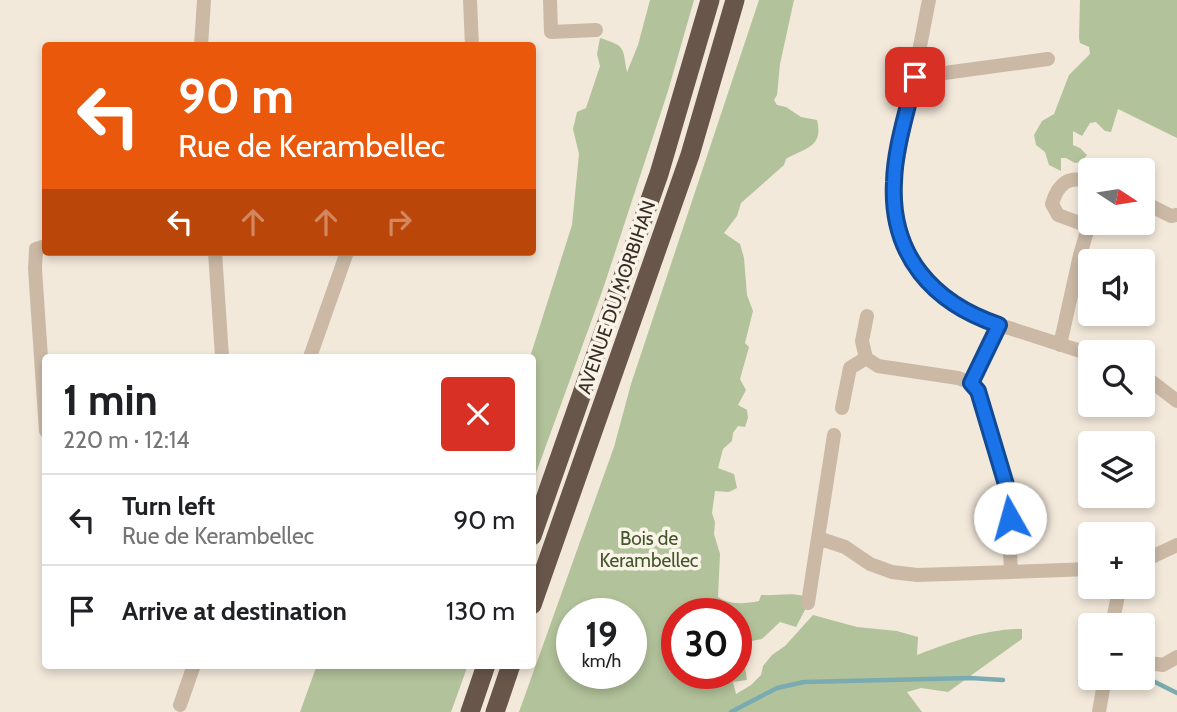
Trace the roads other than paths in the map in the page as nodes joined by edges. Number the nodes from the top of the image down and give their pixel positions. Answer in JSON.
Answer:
{"nodes":[{"id":1,"x":204,"y":0,"type":"edge"},
{"id":2,"x":470,"y":0,"type":"edge"},
{"id":3,"x":550,"y":0,"type":"edge"},
{"id":4,"x":710,"y":0,"type":"edge"},
{"id":5,"x":735,"y":0,"type":"edge"},
{"id":6,"x":929,"y":0,"type":"edge"},
{"id":7,"x":596,"y":30,"type":"dead end"},
{"id":8,"x":201,"y":42,"type":"edge"},
{"id":9,"x":472,"y":42,"type":"edge"},
{"id":10,"x":1048,"y":59,"type":"dead end"},
{"id":11,"x":915,"y":77,"type":"junction"},
{"id":12,"x":1078,"y":179,"type":"edge"},
{"id":13,"x":1155,"y":208,"type":"edge"},
{"id":14,"x":1177,"y":215,"type":"edge"},
{"id":15,"x":1078,"y":220,"type":"edge"},
{"id":16,"x":1086,"y":235,"type":"edge"},
{"id":17,"x":42,"y":247,"type":"edge"},
{"id":18,"x":215,"y":256,"type":"edge"},
{"id":19,"x":346,"y":256,"type":"edge"},
{"id":20,"x":867,"y":316,"type":"dead end"},
{"id":21,"x":999,"y":325,"type":"junction"},
{"id":22,"x":1059,"y":345,"type":"junction"},
{"id":23,"x":1078,"y":351,"type":"edge"},
{"id":24,"x":222,"y":354,"type":"edge"},
{"id":25,"x":311,"y":354,"type":"edge"},
{"id":26,"x":866,"y":358,"type":"junction"},
{"id":27,"x":42,"y":366,"type":"edge"},
{"id":28,"x":971,"y":383,"type":"junction"},
{"id":29,"x":1155,"y":384,"type":"edge"},
{"id":30,"x":1177,"y":401,"type":"edge"},
{"id":31,"x":842,"y":408,"type":"dead end"},
{"id":32,"x":834,"y":435,"type":"dead end"},
{"id":33,"x":536,"y":525,"type":"edge"},
{"id":34,"x":818,"y":538,"type":"junction"},
{"id":35,"x":1177,"y":545,"type":"edge"},
{"id":36,"x":1155,"y":555,"type":"edge"},
{"id":37,"x":1078,"y":569,"type":"edge"},
{"id":38,"x":1012,"y":572,"type":"junction"},
{"id":39,"x":536,"y":595,"type":"edge"},
{"id":40,"x":808,"y":603,"type":"dead end"},
{"id":41,"x":1177,"y":657,"type":"edge"},
{"id":42,"x":1155,"y":664,"type":"edge"},
{"id":43,"x":193,"y":669,"type":"edge"},
{"id":44,"x":485,"y":669,"type":"edge"},
{"id":45,"x":510,"y":669,"type":"edge"},
{"id":46,"x":1103,"y":690,"type":"edge"},
{"id":47,"x":180,"y":705,"type":"dead end"},
{"id":48,"x":470,"y":712,"type":"edge"},
{"id":49,"x":495,"y":712,"type":"edge"},
{"id":50,"x":1099,"y":712,"type":"edge"}],
"edges":[{"from":1,"to":8,"type":"street"},
{"from":2,"to":9,"type":"street"},
{"from":3,"to":7,"type":"street"},
{"from":4,"to":33,"type":"highway","name":"AVENUE DU MORBIHAN"},
{"from":5,"to":39,"type":"highway","name":"AVENUE DU MORBIHAN"},
{"from":6,"to":11,"type":"street"},
{"from":10,"to":11,"type":"street"},
{"from":11,"to":21,"type":"street"},
{"from":12,"to":15,"type":"street"},
{"from":13,"to":14,"type":"street"},
{"from":16,"to":22,"type":"street"},
{"from":17,"to":27,"type":"street"},
{"from":18,"to":24,"type":"street"},
{"from":19,"to":25,"type":"street"},
{"from":20,"to":26,"type":"street"},
{"from":21,"to":22,"type":"street"},
{"from":21,"to":28,"type":"street"},
{"from":22,"to":23,"type":"street"},
{"from":26,"to":28,"type":"street"},
{"from":26,"to":31,"type":"street"},
{"from":28,"to":38,"type":"street"},
{"from":29,"to":30,"type":"street"},
{"from":32,"to":34,"type":"street"},
{"from":34,"to":38,"type":"street"},
{"from":34,"to":40,"type":"street"},
{"from":35,"to":36,"type":"street"},
{"from":37,"to":38,"type":"street"},
{"from":41,"to":42,"type":"street"},
{"from":43,"to":47,"type":"street"},
{"from":44,"to":48,"type":"highway"},
{"from":45,"to":49,"type":"highway"},
{"from":46,"to":50,"type":"street"}]}
